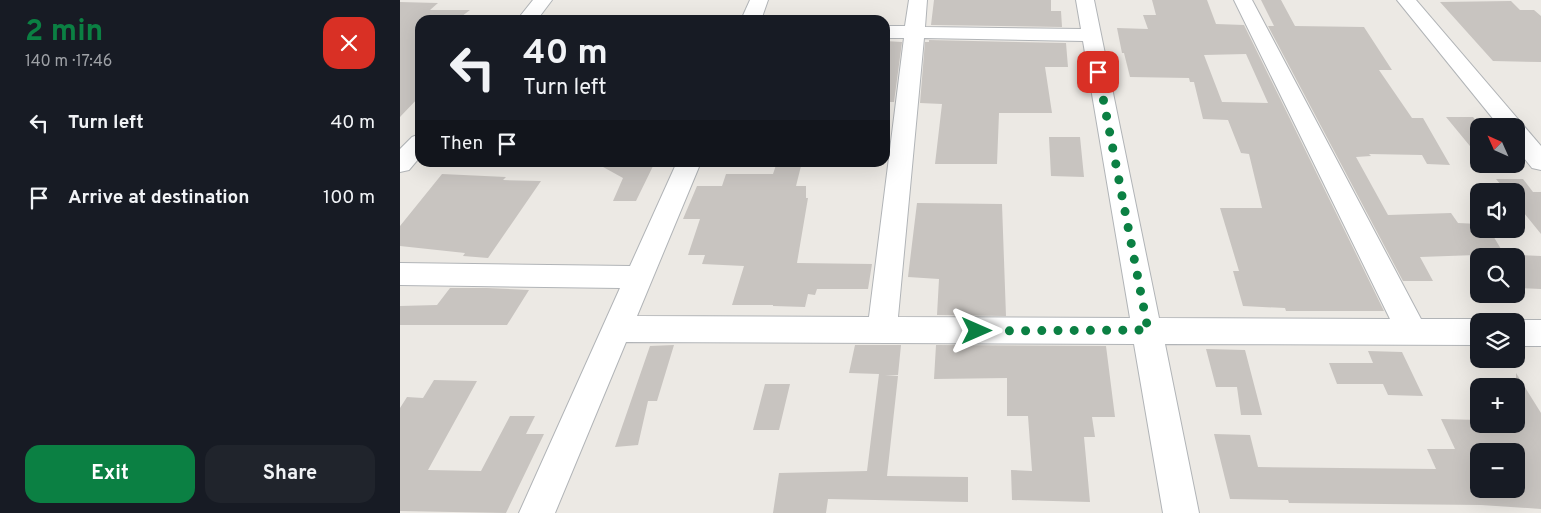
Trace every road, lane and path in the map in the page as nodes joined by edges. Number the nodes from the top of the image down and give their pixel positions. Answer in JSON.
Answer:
{"nodes":[{"id":1,"x":543,"y":0,"type":"edge"},
{"id":2,"x":759,"y":0,"type":"edge"},
{"id":3,"x":918,"y":0,"type":"edge"},
{"id":4,"x":1085,"y":0,"type":"edge"},
{"id":5,"x":1243,"y":0,"type":"edge"},
{"id":6,"x":1406,"y":0,"type":"edge"},
{"id":7,"x":531,"y":15,"type":"edge"},
{"id":8,"x":753,"y":15,"type":"edge"},
{"id":9,"x":890,"y":32,"type":"edge"},
{"id":10,"x":915,"y":33,"type":"junction"},
{"id":11,"x":1091,"y":35,"type":"junction"},
{"id":12,"x":1504,"y":118,"type":"edge"},
{"id":13,"x":1525,"y":143,"type":"edge"},
{"id":14,"x":415,"y":148,"type":"edge"},
{"id":15,"x":1541,"y":162,"type":"edge"},
{"id":16,"x":400,"y":164,"type":"edge"},
{"id":17,"x":687,"y":167,"type":"edge"},
{"id":18,"x":400,"y":274,"type":"edge"},
{"id":19,"x":639,"y":278,"type":"junction"},
{"id":20,"x":617,"y":329,"type":"junction"},
{"id":21,"x":1148,"y":330,"type":"junction"},
{"id":22,"x":882,"y":331,"type":"junction"},
{"id":23,"x":1412,"y":332,"type":"junction"},
{"id":24,"x":1470,"y":332,"type":"edge"},
{"id":25,"x":1525,"y":333,"type":"edge"},
{"id":26,"x":1541,"y":333,"type":"edge"},
{"id":27,"x":537,"y":513,"type":"edge"},
{"id":28,"x":1181,"y":513,"type":"edge"}],
"edges":[{"from":1,"to":7,"type":"street"},
{"from":2,"to":8,"type":"street"},
{"from":3,"to":10,"type":"street"},
{"from":4,"to":11,"type":"street"},
{"from":5,"to":23,"type":"street"},
{"from":6,"to":12,"type":"street"},
{"from":9,"to":10,"type":"street"},
{"from":10,"to":11,"type":"street"},
{"from":10,"to":22,"type":"street"},
{"from":11,"to":21,"type":"street"},
{"from":13,"to":15,"type":"street"},
{"from":14,"to":16,"type":"street"},
{"from":17,"to":19,"type":"street"},
{"from":18,"to":19,"type":"street"},
{"from":19,"to":20,"type":"street"},
{"from":20,"to":22,"type":"street"},
{"from":20,"to":27,"type":"street"},
{"from":21,"to":22,"type":"street"},
{"from":21,"to":23,"type":"street"},
{"from":21,"to":28,"type":"street"},
{"from":23,"to":24,"type":"street"},
{"from":25,"to":26,"type":"street"}]}
